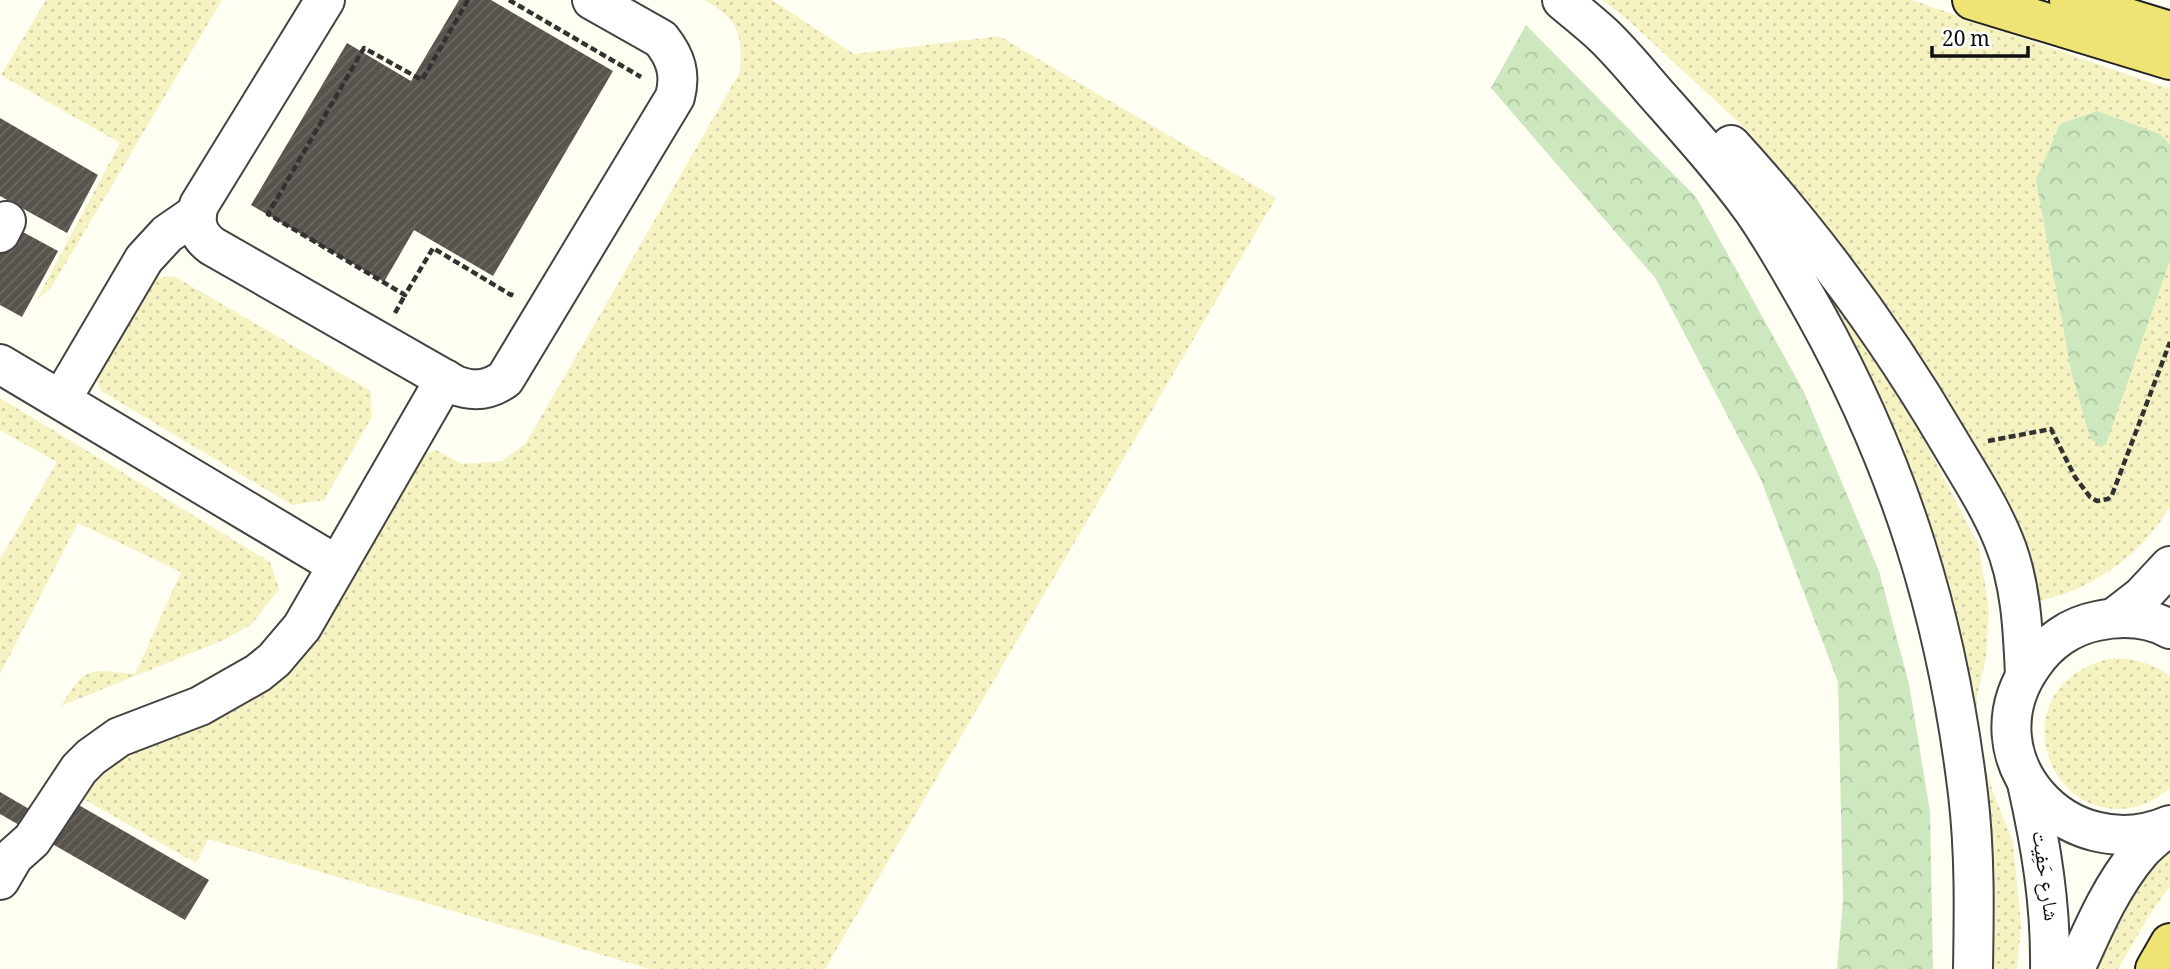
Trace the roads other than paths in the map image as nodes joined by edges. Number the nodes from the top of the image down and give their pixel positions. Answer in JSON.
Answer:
{"nodes":[{"id":1,"x":325,"y":0,"type":"edge"},
{"id":2,"x":592,"y":0,"type":"edge"},
{"id":3,"x":1562,"y":0,"type":"edge"},
{"id":4,"x":1972,"y":0,"type":"edge"},
{"id":5,"x":2069,"y":0,"type":"edge"},
{"id":6,"x":2170,"y":31,"type":"edge"},
{"id":7,"x":1604,"y":36,"type":"junction"},
{"id":8,"x":2170,"y":60,"type":"edge"},
{"id":9,"x":196,"y":214,"type":"junction"},
{"id":10,"x":0,"y":364,"type":"edge"},
{"id":11,"x":444,"y":379,"type":"junction"},
{"id":12,"x":61,"y":400,"type":"junction"},
{"id":13,"x":337,"y":565,"type":"junction"},
{"id":14,"x":2170,"y":566,"type":"edge"},
{"id":15,"x":2115,"y":617,"type":"junction"},
{"id":16,"x":2170,"y":629,"type":"edge"},
{"id":17,"x":2025,"y":675,"type":"junction"},
{"id":18,"x":2027,"y":783,"type":"junction"},
{"id":19,"x":2169,"y":825,"type":"edge"},
{"id":20,"x":19,"y":846,"type":"edge"},
{"id":21,"x":2170,"y":943,"type":"edge"},
{"id":22,"x":1973,"y":969,"type":"edge"},
{"id":23,"x":2050,"y":969,"type":"edge"},
{"id":24,"x":2074,"y":969,"type":"edge"},
{"id":25,"x":2155,"y":969,"type":"edge"}],
"edges":[{"from":1,"to":9,"type":"street"},
{"from":2,"to":11,"type":"street"},
{"from":3,"to":7,"type":"street"},
{"from":4,"to":8,"type":"main road"},
{"from":5,"to":6,"type":"main road"},
{"from":7,"to":17,"type":"street"},
{"from":7,"to":22,"type":"street"},
{"from":9,"to":11,"type":"street"},
{"from":9,"to":12,"type":"street"},
{"from":10,"to":12,"type":"street"},
{"from":11,"to":13,"type":"street"},
{"from":12,"to":13,"type":"street"},
{"from":13,"to":20,"type":"street"},
{"from":14,"to":15,"type":"street"},
{"from":15,"to":16,"type":"street"},
{"from":15,"to":17,"type":"street"},
{"from":17,"to":18,"type":"street"},
{"from":18,"to":19,"type":"street"},
{"from":18,"to":23,"type":"street","name":"شارع حَفِيت"},
{"from":19,"to":24,"type":"street"},
{"from":21,"to":25,"type":"main road"}]}
